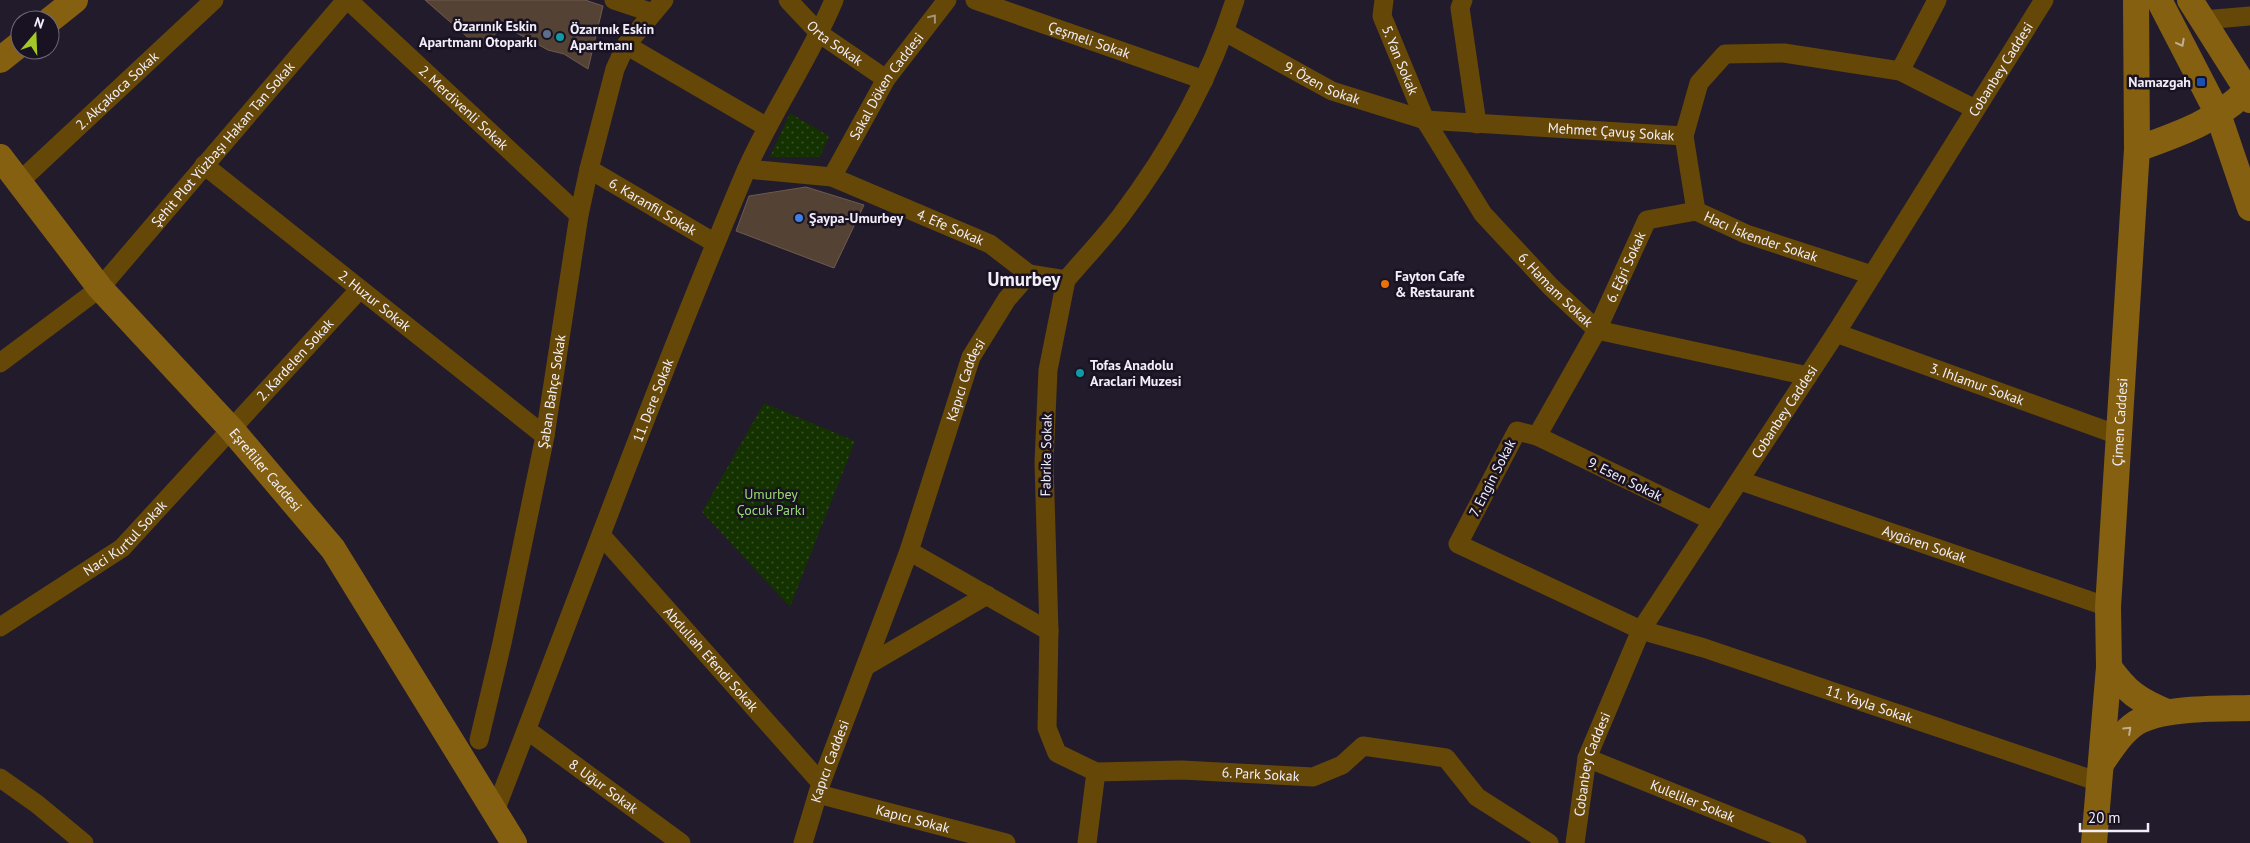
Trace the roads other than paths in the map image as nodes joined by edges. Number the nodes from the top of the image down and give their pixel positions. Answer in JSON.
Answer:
{"nodes":[{"id":1,"x":75,"y":0,"type":"edge"},
{"id":2,"x":214,"y":0,"type":"edge"},
{"id":3,"x":347,"y":0,"type":"edge"},
{"id":4,"x":614,"y":0,"type":"edge"},
{"id":5,"x":788,"y":0,"type":"edge"},
{"id":6,"x":834,"y":0,"type":"edge"},
{"id":7,"x":948,"y":0,"type":"edge"},
{"id":8,"x":976,"y":0,"type":"edge"},
{"id":9,"x":1235,"y":0,"type":"edge"},
{"id":10,"x":1384,"y":0,"type":"edge"},
{"id":11,"x":1463,"y":0,"type":"edge"},
{"id":12,"x":1937,"y":0,"type":"edge"},
{"id":13,"x":2044,"y":0,"type":"edge"},
{"id":14,"x":2136,"y":0,"type":"edge"},
{"id":15,"x":2158,"y":0,"type":"edge"},
{"id":16,"x":658,"y":7,"type":"edge"},
{"id":17,"x":2199,"y":7,"type":"edge"},
{"id":18,"x":60,"y":12,"type":"edge"},
{"id":19,"x":2250,"y":16,"type":"edge"},
{"id":20,"x":1225,"y":32,"type":"junction"},
{"id":21,"x":820,"y":34,"type":"junction"},
{"id":22,"x":626,"y":45,"type":"junction"},
{"id":23,"x":10,"y":52,"type":"edge"},
{"id":24,"x":0,"y":60,"type":"edge"},
{"id":25,"x":1900,"y":71,"type":"junction"},
{"id":26,"x":886,"y":79,"type":"junction"},
{"id":27,"x":1204,"y":80,"type":"junction"},
{"id":28,"x":2249,"y":91,"type":"edge"},
{"id":29,"x":1975,"y":109,"type":"junction"},
{"id":30,"x":2218,"y":114,"type":"junction"},
{"id":31,"x":1425,"y":120,"type":"junction"},
{"id":32,"x":1477,"y":124,"type":"junction"},
{"id":33,"x":767,"y":127,"type":"junction"},
{"id":34,"x":1684,"y":136,"type":"junction"},
{"id":35,"x":2137,"y":149,"type":"junction"},
{"id":36,"x":0,"y":158,"type":"edge"},
{"id":37,"x":204,"y":165,"type":"junction"},
{"id":38,"x":747,"y":169,"type":"junction"},
{"id":39,"x":589,"y":170,"type":"junction"},
{"id":40,"x":832,"y":177,"type":"junction"},
{"id":41,"x":19,"y":182,"type":"junction"},
{"id":42,"x":2250,"y":208,"type":"edge"},
{"id":43,"x":1696,"y":211,"type":"junction"},
{"id":44,"x":579,"y":215,"type":"junction"},
{"id":45,"x":716,"y":243,"type":"junction"},
{"id":46,"x":1029,"y":274,"type":"junction"},
{"id":47,"x":1872,"y":275,"type":"junction"},
{"id":48,"x":1066,"y":280,"type":"junction"},
{"id":49,"x":100,"y":288,"type":"junction"},
{"id":50,"x":359,"y":290,"type":"junction"},
{"id":51,"x":1597,"y":330,"type":"junction"},
{"id":52,"x":1836,"y":333,"type":"junction"},
{"id":53,"x":0,"y":363,"type":"edge"},
{"id":54,"x":1808,"y":376,"type":"junction"},
{"id":55,"x":232,"y":430,"type":"junction"},
{"id":56,"x":545,"y":436,"type":"junction"},
{"id":57,"x":1537,"y":436,"type":"junction"},
{"id":58,"x":2118,"y":436,"type":"junction"},
{"id":59,"x":1741,"y":481,"type":"junction"},
{"id":60,"x":1713,"y":521,"type":"junction"},
{"id":61,"x":601,"y":535,"type":"junction"},
{"id":62,"x":1458,"y":544,"type":"joint"},
{"id":63,"x":909,"y":552,"type":"junction"},
{"id":64,"x":986,"y":595,"type":"junction"},
{"id":65,"x":2108,"y":607,"type":"junction"},
{"id":66,"x":0,"y":627,"type":"edge"},
{"id":67,"x":1641,"y":630,"type":"junction"},
{"id":68,"x":1049,"y":631,"type":"junction"},
{"id":69,"x":866,"y":666,"type":"junction"},
{"id":70,"x":2109,"y":667,"type":"junction"},
{"id":71,"x":2250,"y":708,"type":"edge"},
{"id":72,"x":2167,"y":712,"type":"junction"},
{"id":73,"x":527,"y":730,"type":"junction"},
{"id":74,"x":479,"y":740,"type":"dead end"},
{"id":75,"x":1587,"y":758,"type":"junction"},
{"id":76,"x":1096,"y":772,"type":"junction"},
{"id":77,"x":2100,"y":773,"type":"junction"},
{"id":78,"x":0,"y":778,"type":"edge"},
{"id":79,"x":820,"y":789,"type":"junction"},
{"id":80,"x":495,"y":811,"type":"junction"},
{"id":81,"x":84,"y":843,"type":"edge"},
{"id":82,"x":514,"y":843,"type":"edge"},
{"id":83,"x":681,"y":843,"type":"edge"},
{"id":84,"x":803,"y":843,"type":"edge"},
{"id":85,"x":1006,"y":843,"type":"edge"},
{"id":86,"x":1087,"y":843,"type":"edge"},
{"id":87,"x":1549,"y":843,"type":"edge"},
{"id":88,"x":1575,"y":843,"type":"edge"},
{"id":89,"x":1797,"y":843,"type":"edge"},
{"id":90,"x":2094,"y":843,"type":"edge"}],
"edges":[{"from":1,"to":18,"type":"main road"},
{"from":2,"to":41,"type":"street","name":"2. Akçakoca Sokak"},
{"from":3,"to":37,"type":"street","name":"Şehit Plot Yüzbaşı Hakan Tan Sokak"},
{"from":3,"to":44,"type":"street","name":"2. Merdivenli Sokak"},
{"from":4,"to":16,"type":"street"},
{"from":5,"to":21,"type":"street","name":"Orta Sokak"},
{"from":6,"to":21,"type":"street","name":"11. Dere Sokak"},
{"from":26,"to":7,"type":"street","name":"Sakal Döken Caddesi","one_way":true},
{"from":8,"to":27,"type":"street","name":"Çeşmeli Sokak"},
{"from":9,"to":20,"type":"street"},
{"from":10,"to":31,"type":"street","name":"5. Yan Sokak"},
{"from":11,"to":32,"type":"street"},
{"from":12,"to":25,"type":"street"},
{"from":13,"to":29,"type":"street","name":"Cobanbey Caddesi"},
{"from":14,"to":35,"type":"main road","name":"Çimen Caddesi"},
{"from":15,"to":30,"type":"main road","one_way":true},
{"from":16,"to":22,"type":"street","name":"Şaban Bahçe Sokak"},
{"from":17,"to":19,"type":"street"},
{"from":17,"to":28,"type":"main road"},
{"from":20,"to":27,"type":"street"},
{"from":20,"to":31,"type":"street","name":"9. Özen Sokak"},
{"from":21,"to":26,"type":"street","name":"Orta Sokak"},
{"from":21,"to":33,"type":"street","name":"11. Dere Sokak"},
{"from":22,"to":33,"type":"street"},
{"from":22,"to":39,"type":"street","name":"Şaban Bahçe Sokak"},
{"from":23,"to":24,"type":"main road"},
{"from":25,"to":29,"type":"street","name":"Mehmet Çavuş Sokak"},
{"from":25,"to":34,"type":"street","name":"Mehmet Çavuş Sokak"},
{"from":26,"to":40,"type":"street","name":"Sakal Döken Caddesi"},
{"from":27,"to":48,"type":"street"},
{"from":28,"to":30,"type":"main road"},
{"from":29,"to":47,"type":"street","name":"Cobanbey Caddesi"},
{"from":30,"to":35,"type":"main road"},
{"from":30,"to":42,"type":"main road"},
{"from":31,"to":32,"type":"street","name":"Mehmet Çavuş Sokak"},
{"from":31,"to":51,"type":"street","name":"6. Hamam Sokak"},
{"from":32,"to":34,"type":"street","name":"Mehmet Çavuş Sokak"},
{"from":33,"to":38,"type":"street","name":"11. Dere Sokak"},
{"from":34,"to":43,"type":"street","name":"Hacı İskender Sokak"},
{"from":35,"to":58,"type":"main road","name":"Çimen Caddesi"},
{"from":36,"to":41,"type":"main road","name":"Eşrefliler Caddesi"},
{"from":37,"to":49,"type":"street","name":"Şehit Plot Yüzbaşı Hakan Tan Sokak"},
{"from":37,"to":50,"type":"street","name":"2. Huzur Sokak"},
{"from":38,"to":40,"type":"street","name":"4. Efe Sokak"},
{"from":38,"to":45,"type":"street","name":"11. Dere Sokak"},
{"from":39,"to":44,"type":"street","name":"Şaban Bahçe Sokak"},
{"from":39,"to":45,"type":"street","name":"6. Karanfil Sokak"},
{"from":40,"to":46,"type":"street","name":"4. Efe Sokak"},
{"from":41,"to":49,"type":"main road","name":"Eşrefliler Caddesi"},
{"from":43,"to":47,"type":"street","name":"Hacı İskender Sokak"},
{"from":43,"to":51,"type":"street","name":"6. Eğri Sokak"},
{"from":44,"to":56,"type":"street","name":"Şaban Bahçe Sokak"},
{"from":45,"to":61,"type":"street","name":"11. Dere Sokak"},
{"from":46,"to":48,"type":"street"},
{"from":46,"to":63,"type":"street","name":"Kapıcı Caddesi"},
{"from":47,"to":52,"type":"street","name":"Cobanbey Caddesi"},
{"from":48,"to":68,"type":"street","name":"Fabrika Sokak"},
{"from":49,"to":53,"type":"street","name":"Şehit Plot Yüzbaşı Hakan Tan Sokak"},
{"from":49,"to":55,"type":"main road","name":"Eşrefliler Caddesi"},
{"from":50,"to":55,"type":"street","name":"2. Kardelen Sokak"},
{"from":50,"to":56,"type":"street","name":"2. Huzur Sokak"},
{"from":51,"to":54,"type":"street","name":"6. Hamam Sokak"},
{"from":51,"to":57,"type":"street","name":"6. Eğri Sokak"},
{"from":52,"to":54,"type":"street","name":"Cobanbey Caddesi"},
{"from":52,"to":58,"type":"street","name":"3. Ihlamur Sokak"},
{"from":54,"to":59,"type":"street","name":"Cobanbey Caddesi"},
{"from":55,"to":66,"type":"street","name":"Naci Kurtul Sokak"},
{"from":55,"to":80,"type":"main road","name":"Eşrefliler Caddesi"},
{"from":56,"to":74,"type":"street","name":"Şaban Bahçe Sokak"},
{"from":57,"to":60,"type":"street","name":"9. Esen Sokak"},
{"from":57,"to":62,"type":"street","name":"7. Engin Sokak"},
{"from":58,"to":65,"type":"main road","name":"Çimen Caddesi"},
{"from":59,"to":60,"type":"street","name":"Cobanbey Caddesi"},
{"from":59,"to":65,"type":"street","name":"Aygören Sokak"},
{"from":60,"to":67,"type":"street","name":"Cobanbey Caddesi"},
{"from":61,"to":73,"type":"street","name":"11. Dere Sokak"},
{"from":61,"to":79,"type":"street","name":"Abdullah Efendi Sokak"},
{"from":62,"to":67,"type":"street","name":"11. Yayla Sokak"},
{"from":63,"to":64,"type":"street"},
{"from":63,"to":69,"type":"street","name":"Kapıcı Caddesi"},
{"from":64,"to":68,"type":"street"},
{"from":64,"to":69,"type":"street"},
{"from":65,"to":70,"type":"main road","name":"Çimen Caddesi"},
{"from":67,"to":75,"type":"street","name":"Cobanbey Caddesi"},
{"from":67,"to":77,"type":"street","name":"11. Yayla Sokak"},
{"from":68,"to":76,"type":"street","name":"6. Park Sokak"},
{"from":69,"to":79,"type":"street","name":"Kapıcı Caddesi"},
{"from":70,"to":72,"type":"main road"},
{"from":70,"to":77,"type":"main road","name":"Çimen Caddesi"},
{"from":71,"to":72,"type":"main road"},
{"from":77,"to":72,"type":"main road","one_way":true},
{"from":73,"to":80,"type":"street","name":"11. Dere Sokak"},
{"from":73,"to":83,"type":"street","name":"8. Uğur Sokak"},
{"from":75,"to":88,"type":"street","name":"Cobanbey Caddesi"},
{"from":75,"to":89,"type":"street","name":"Kuleliler Sokak"},
{"from":76,"to":86,"type":"street"},
{"from":76,"to":87,"type":"street","name":"6. Park Sokak"},
{"from":77,"to":90,"type":"main road","name":"Çimen Caddesi"},
{"from":78,"to":81,"type":"street"},
{"from":79,"to":84,"type":"street","name":"Kapıcı Caddesi"},
{"from":79,"to":85,"type":"street","name":"Kapıcı Sokak"},
{"from":80,"to":82,"type":"main road","name":"Eşrefliler Caddesi"}]}
